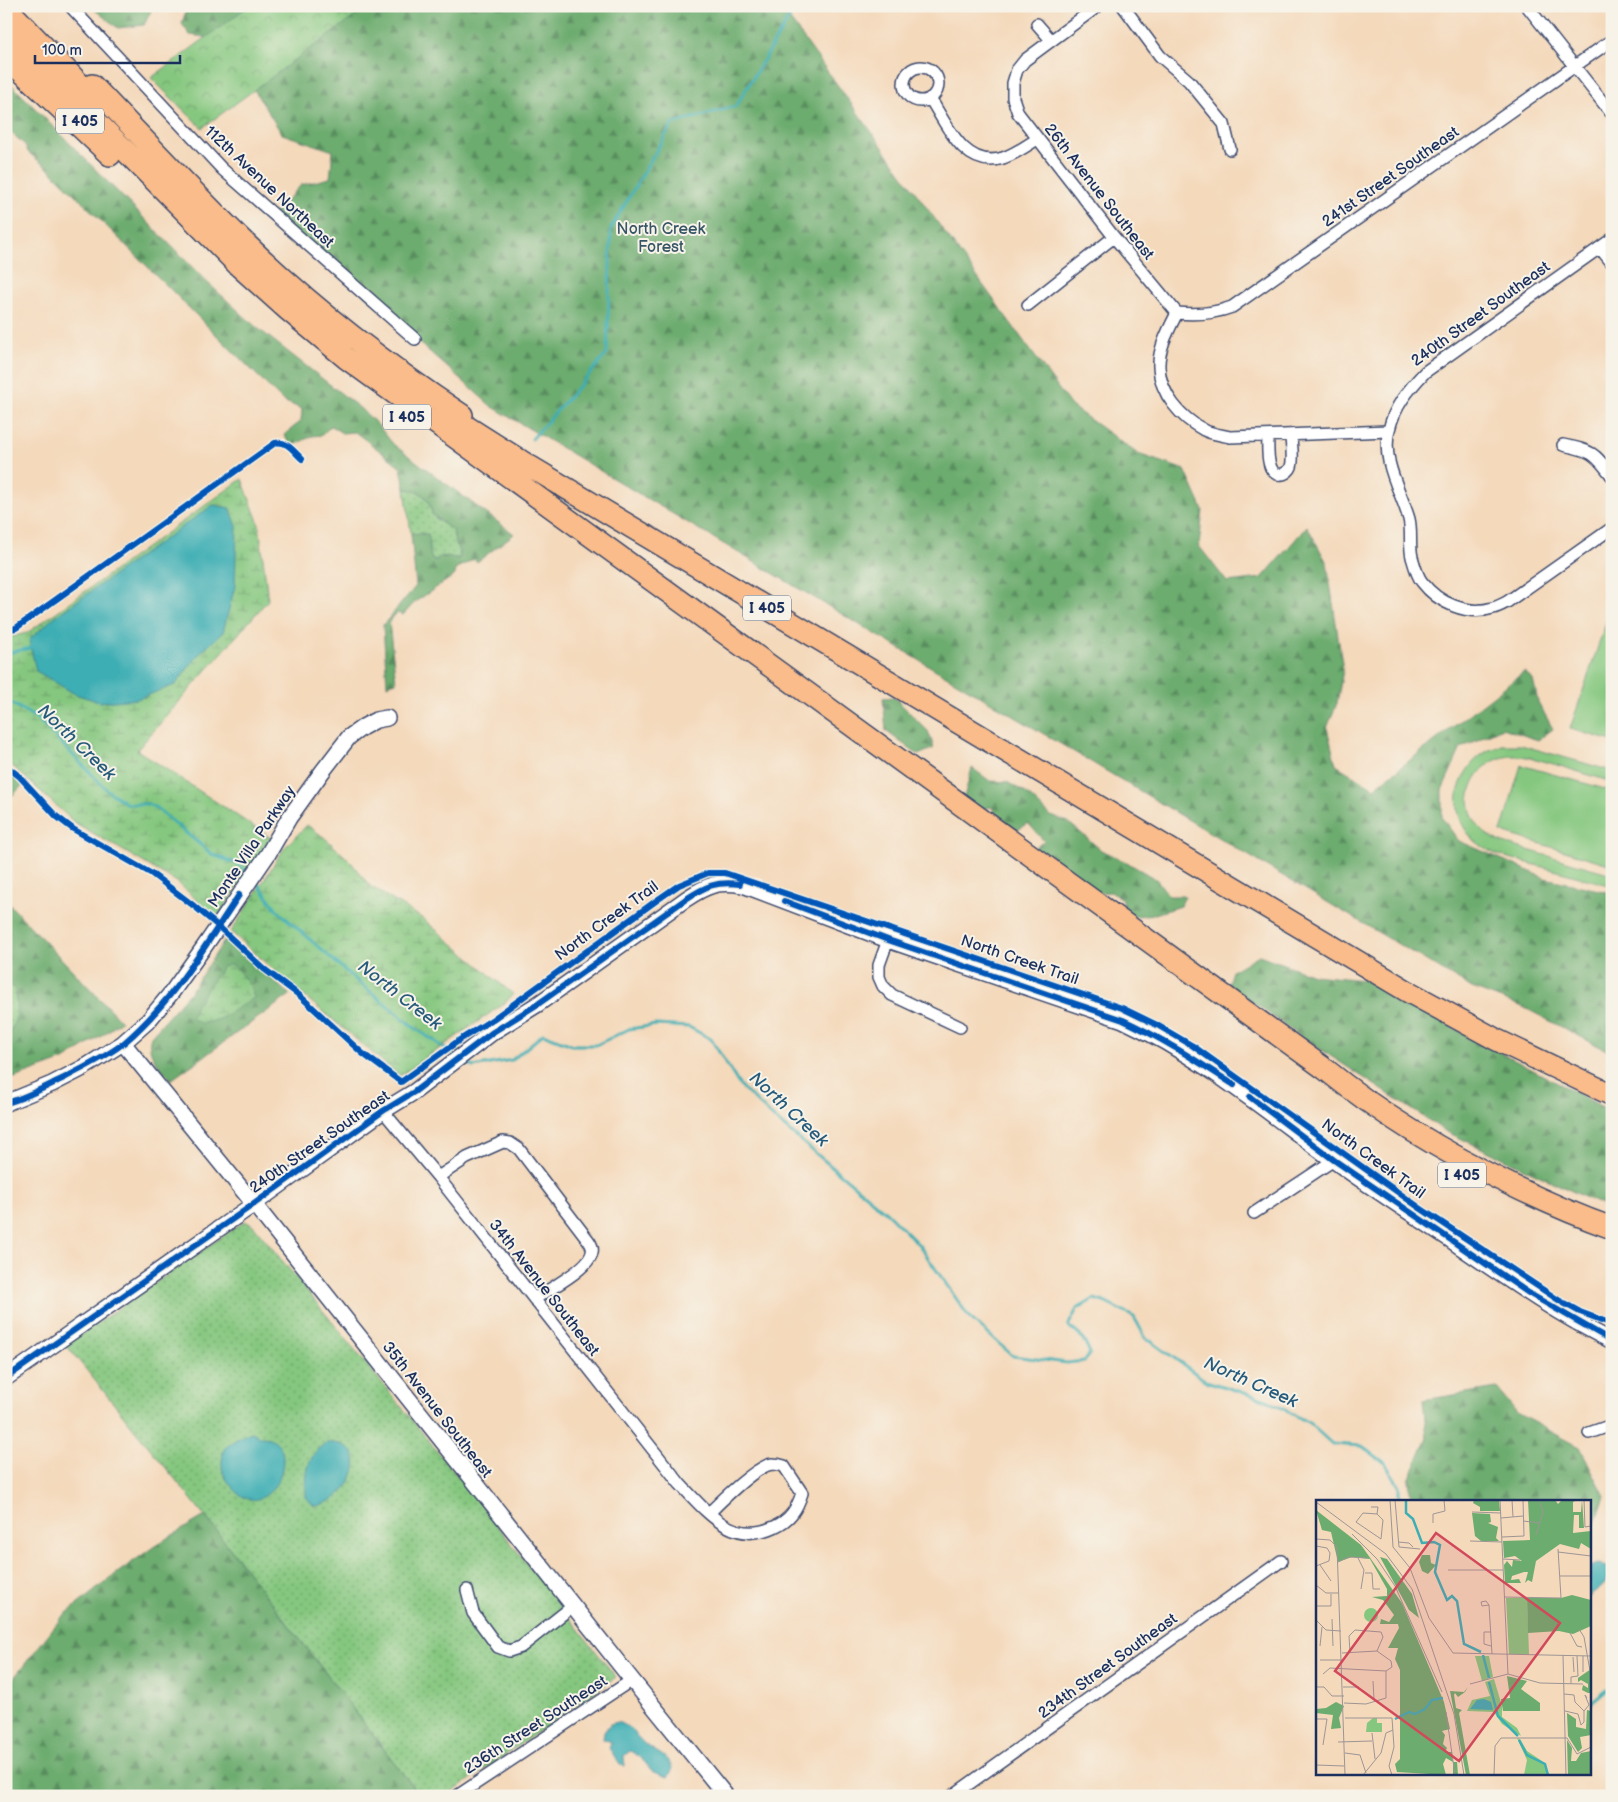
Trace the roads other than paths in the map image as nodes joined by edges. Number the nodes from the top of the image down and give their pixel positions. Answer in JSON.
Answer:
{"nodes":[{"id":1,"x":15,"y":6,"type":"edge"},
{"id":2,"x":70,"y":6,"type":"edge"},
{"id":3,"x":1098,"y":6,"type":"edge"},
{"id":4,"x":1123,"y":6,"type":"edge"},
{"id":5,"x":1527,"y":6,"type":"edge"},
{"id":6,"x":6,"y":7,"type":"edge"},
{"id":7,"x":1037,"y":24,"type":"dead end"},
{"id":8,"x":6,"y":30,"type":"edge"},
{"id":9,"x":1051,"y":40,"type":"junction"},
{"id":10,"x":1612,"y":40,"type":"edge"},
{"id":11,"x":6,"y":44,"type":"edge"},
{"id":12,"x":6,"y":57,"type":"edge"},
{"id":13,"x":1575,"y":66,"type":"junction"},
{"id":14,"x":930,"y":98,"type":"dead end"},
{"id":15,"x":1612,"y":114,"type":"edge"},
{"id":16,"x":1037,"y":139,"type":"junction"},
{"id":17,"x":1230,"y":149,"type":"dead end"},
{"id":18,"x":156,"y":197,"type":"junction"},
{"id":19,"x":1114,"y":237,"type":"junction"},
{"id":20,"x":1612,"y":239,"type":"edge"},
{"id":21,"x":1600,"y":248,"type":"junction"},
{"id":22,"x":1612,"y":263,"type":"edge"},
{"id":23,"x":1028,"y":305,"type":"dead end"},
{"id":24,"x":1177,"y":313,"type":"junction"},
{"id":25,"x":415,"y":339,"type":"dead end"},
{"id":26,"x":1388,"y":431,"type":"junction"},
{"id":27,"x":1291,"y":435,"type":"junction"},
{"id":28,"x":1268,"y":436,"type":"junction"},
{"id":29,"x":1563,"y":445,"type":"dead end"},
{"id":30,"x":1612,"y":476,"type":"edge"},
{"id":31,"x":1612,"y":528,"type":"edge"},
{"id":32,"x":676,"y":605,"type":"junction"},
{"id":33,"x":387,"y":718,"type":"dead end"},
{"id":34,"x":888,"y":940,"type":"junction"},
{"id":35,"x":960,"y":1027,"type":"dead end"},
{"id":36,"x":123,"y":1044,"type":"junction"},
{"id":37,"x":1335,"y":1085,"type":"junction"},
{"id":38,"x":1612,"y":1087,"type":"edge"},
{"id":39,"x":1612,"y":1095,"type":"edge"},
{"id":40,"x":6,"y":1103,"type":"edge"},
{"id":41,"x":383,"y":1111,"type":"junction"},
{"id":42,"x":1334,"y":1160,"type":"junction"},
{"id":43,"x":438,"y":1177,"type":"junction"},
{"id":44,"x":254,"y":1204,"type":"junction"},
{"id":45,"x":1254,"y":1213,"type":"dead end"},
{"id":46,"x":1612,"y":1228,"type":"edge"},
{"id":47,"x":1612,"y":1241,"type":"edge"},
{"id":48,"x":534,"y":1299,"type":"junction"},
{"id":49,"x":1612,"y":1341,"type":"edge"},
{"id":50,"x":6,"y":1378,"type":"edge"},
{"id":51,"x":1612,"y":1425,"type":"edge"},
{"id":52,"x":1589,"y":1433,"type":"dead end"},
{"id":53,"x":708,"y":1513,"type":"junction"},
{"id":54,"x":1281,"y":1561,"type":"dead end"},
{"id":55,"x":467,"y":1590,"type":"dead end"},
{"id":56,"x":573,"y":1606,"type":"junction"},
{"id":57,"x":632,"y":1680,"type":"junction"},
{"id":58,"x":457,"y":1796,"type":"edge"},
{"id":59,"x":726,"y":1796,"type":"edge"},
{"id":60,"x":952,"y":1796,"type":"edge"}],
"edges":[{"from":1,"to":38,"type":"highway","number":"I 405"},
{"from":2,"to":25,"type":"street","name":"112th Avenue Northeast"},
{"from":3,"to":9,"type":"street"},
{"from":4,"to":17,"type":"street"},
{"from":5,"to":13,"type":"street"},
{"from":6,"to":39,"type":"highway","number":"I 405"},
{"from":7,"to":9,"type":"street"},
{"from":8,"to":32,"type":"highway","number":"I 405"},
{"from":9,"to":16,"type":"street","name":"26th Avenue Southeast"},
{"from":10,"to":13,"type":"street","name":"241st Street Southeast"},
{"from":11,"to":18,"type":"highway","number":"I 405"},
{"from":12,"to":18,"type":"highway"},
{"from":13,"to":15,"type":"street"},
{"from":13,"to":24,"type":"street","name":"241st Street Southeast"},
{"from":14,"to":16,"type":"street"},
{"from":16,"to":19,"type":"street","name":"26th Avenue Southeast"},
{"from":18,"to":32,"type":"highway","number":"I 405"},
{"from":19,"to":23,"type":"street"},
{"from":19,"to":24,"type":"street","name":"26th Avenue Southeast"},
{"from":20,"to":21,"type":"street","name":"240th Street Southeast"},
{"from":21,"to":22,"type":"street"},
{"from":21,"to":26,"type":"street","name":"240th Street Southeast"},
{"from":24,"to":28,"type":"street"},
{"from":26,"to":27,"type":"street"},
{"from":26,"to":31,"type":"street"},
{"from":27,"to":28,"type":"street"},
{"from":27,"to":28,"type":"street"},
{"from":29,"to":30,"type":"street"},
{"from":32,"to":37,"type":"highway","number":"I 405"},
{"from":33,"to":36,"type":"street","name":"Monte Villa Parkway"},
{"from":34,"to":35,"type":"street"},
{"from":34,"to":41,"type":"street","name":"240th Street Southeast"},
{"from":34,"to":42,"type":"street"},
{"from":36,"to":40,"type":"street","name":"Monte Villa Parkway"},
{"from":36,"to":44,"type":"street","name":"35th Avenue Southeast"},
{"from":37,"to":46,"type":"highway","number":"I 405"},
{"from":37,"to":47,"type":"highway","number":"I 405"},
{"from":41,"to":43,"type":"street","name":"34th Avenue Southeast"},
{"from":41,"to":44,"type":"street","name":"240th Street Southeast"},
{"from":42,"to":45,"type":"street"},
{"from":42,"to":49,"type":"street"},
{"from":43,"to":48,"type":"street","name":"34th Avenue Southeast"},
{"from":43,"to":48,"type":"street"},
{"from":44,"to":50,"type":"street","name":"240th Street Southeast"},
{"from":44,"to":56,"type":"street","name":"35th Avenue Southeast"},
{"from":48,"to":53,"type":"street","name":"34th Avenue Southeast"},
{"from":51,"to":52,"type":"street"},
{"from":53,"to":53,"type":"street","name":"34th Avenue Southeast"},
{"from":54,"to":60,"type":"street","name":"234th Street Southeast"},
{"from":55,"to":56,"type":"street"},
{"from":56,"to":57,"type":"street","name":"35th Avenue Southeast"},
{"from":57,"to":58,"type":"street","name":"236th Street Southeast"},
{"from":57,"to":59,"type":"street","name":"35th Avenue Southeast"}]}
